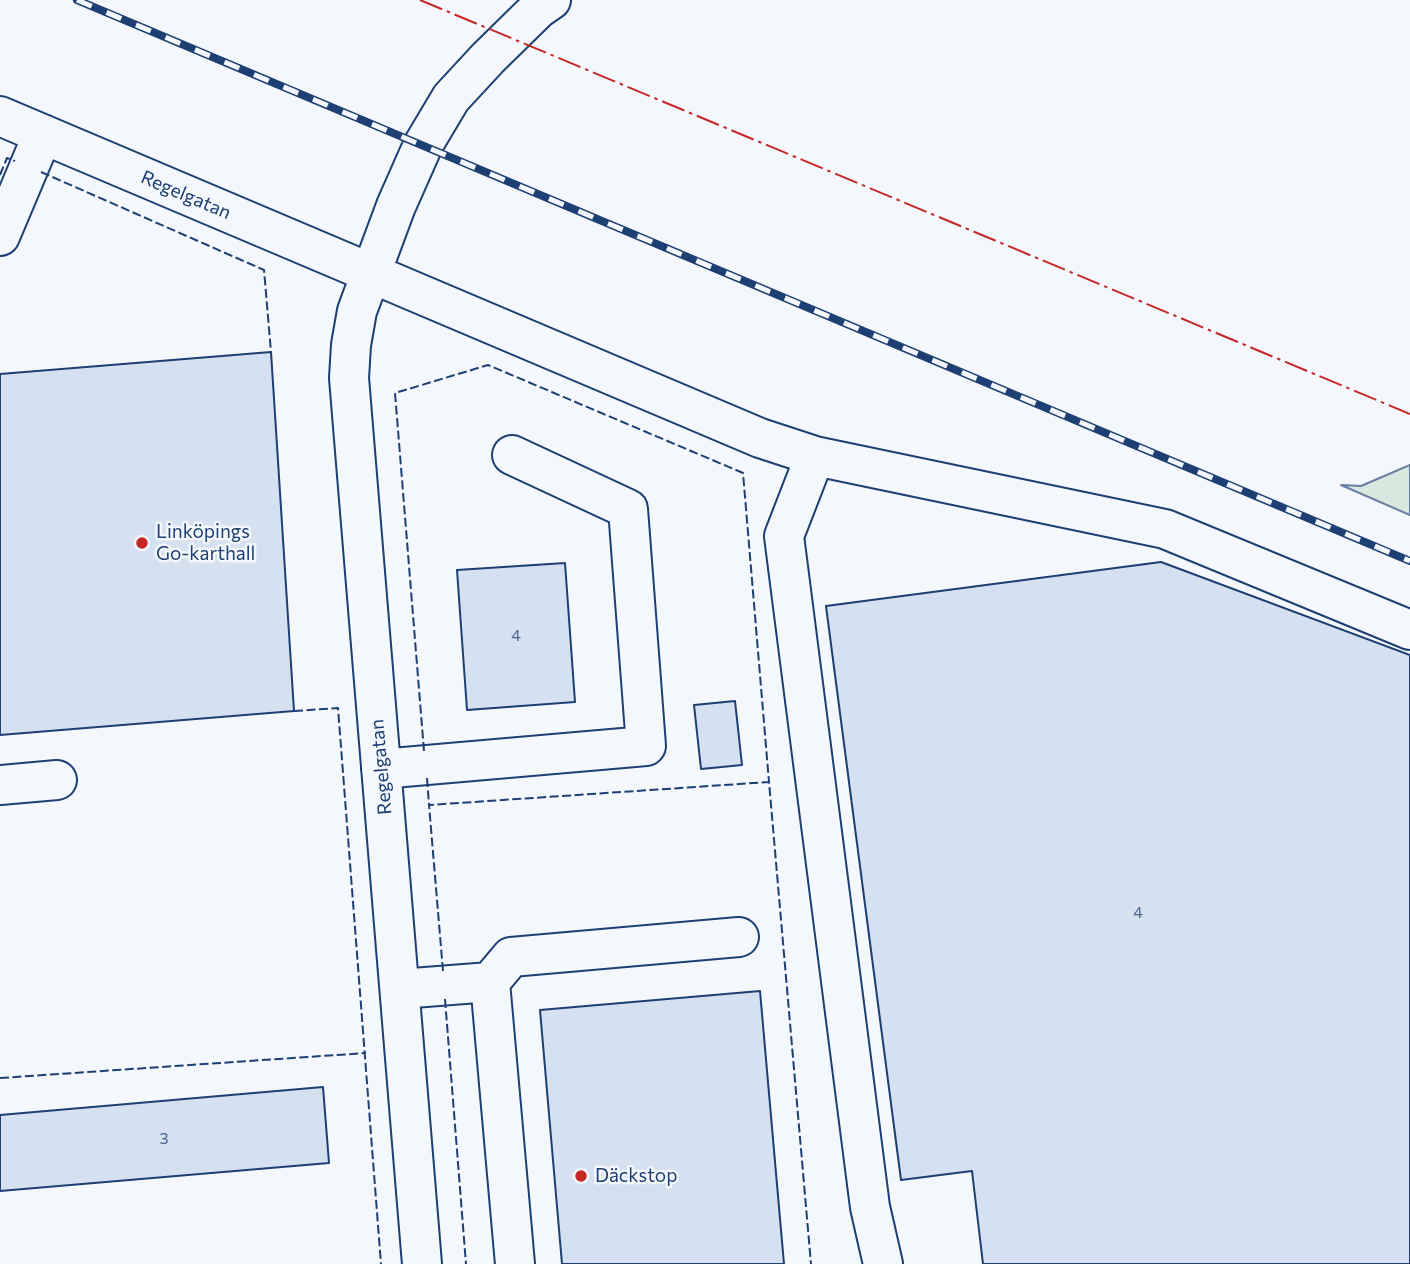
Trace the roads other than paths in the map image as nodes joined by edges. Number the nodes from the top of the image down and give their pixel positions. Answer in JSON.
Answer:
{"nodes":[{"id":1,"x":551,"y":0,"type":"edge"},
{"id":2,"x":0,"y":116,"type":"edge"},
{"id":3,"x":43,"y":134,"type":"junction"},
{"id":4,"x":0,"y":236,"type":"edge"},
{"id":5,"x":371,"y":273,"type":"junction"},
{"id":6,"x":512,"y":455,"type":"dead end"},
{"id":7,"x":815,"y":456,"type":"junction"},
{"id":8,"x":1410,"y":630,"type":"edge"},
{"id":9,"x":381,"y":769,"type":"junction"},
{"id":10,"x":57,"y":780,"type":"dead end"},
{"id":11,"x":0,"y":785,"type":"edge"},
{"id":12,"x":739,"y":937,"type":"dead end"},
{"id":13,"x":489,"y":982,"type":"junction"},
{"id":14,"x":400,"y":989,"type":"junction"},
{"id":15,"x":422,"y":1264,"type":"edge"},
{"id":16,"x":515,"y":1264,"type":"edge"},
{"id":17,"x":883,"y":1264,"type":"edge"}],
"edges":[{"from":1,"to":5,"type":"street"},
{"from":2,"to":3,"type":"street","name":"Regelgatan"},
{"from":3,"to":4,"type":"street"},
{"from":3,"to":5,"type":"street","name":"Regelgatan"},
{"from":5,"to":7,"type":"street","name":"Regelgatan"},
{"from":5,"to":9,"type":"street","name":"Regelgatan"},
{"from":6,"to":9,"type":"street"},
{"from":7,"to":8,"type":"street","name":"Regelgatan"},
{"from":7,"to":17,"type":"street"},
{"from":9,"to":14,"type":"street","name":"Regelgatan"},
{"from":10,"to":11,"type":"street"},
{"from":12,"to":13,"type":"street"},
{"from":13,"to":14,"type":"street"},
{"from":13,"to":16,"type":"street"},
{"from":14,"to":15,"type":"street","name":"Regelgatan"}]}
